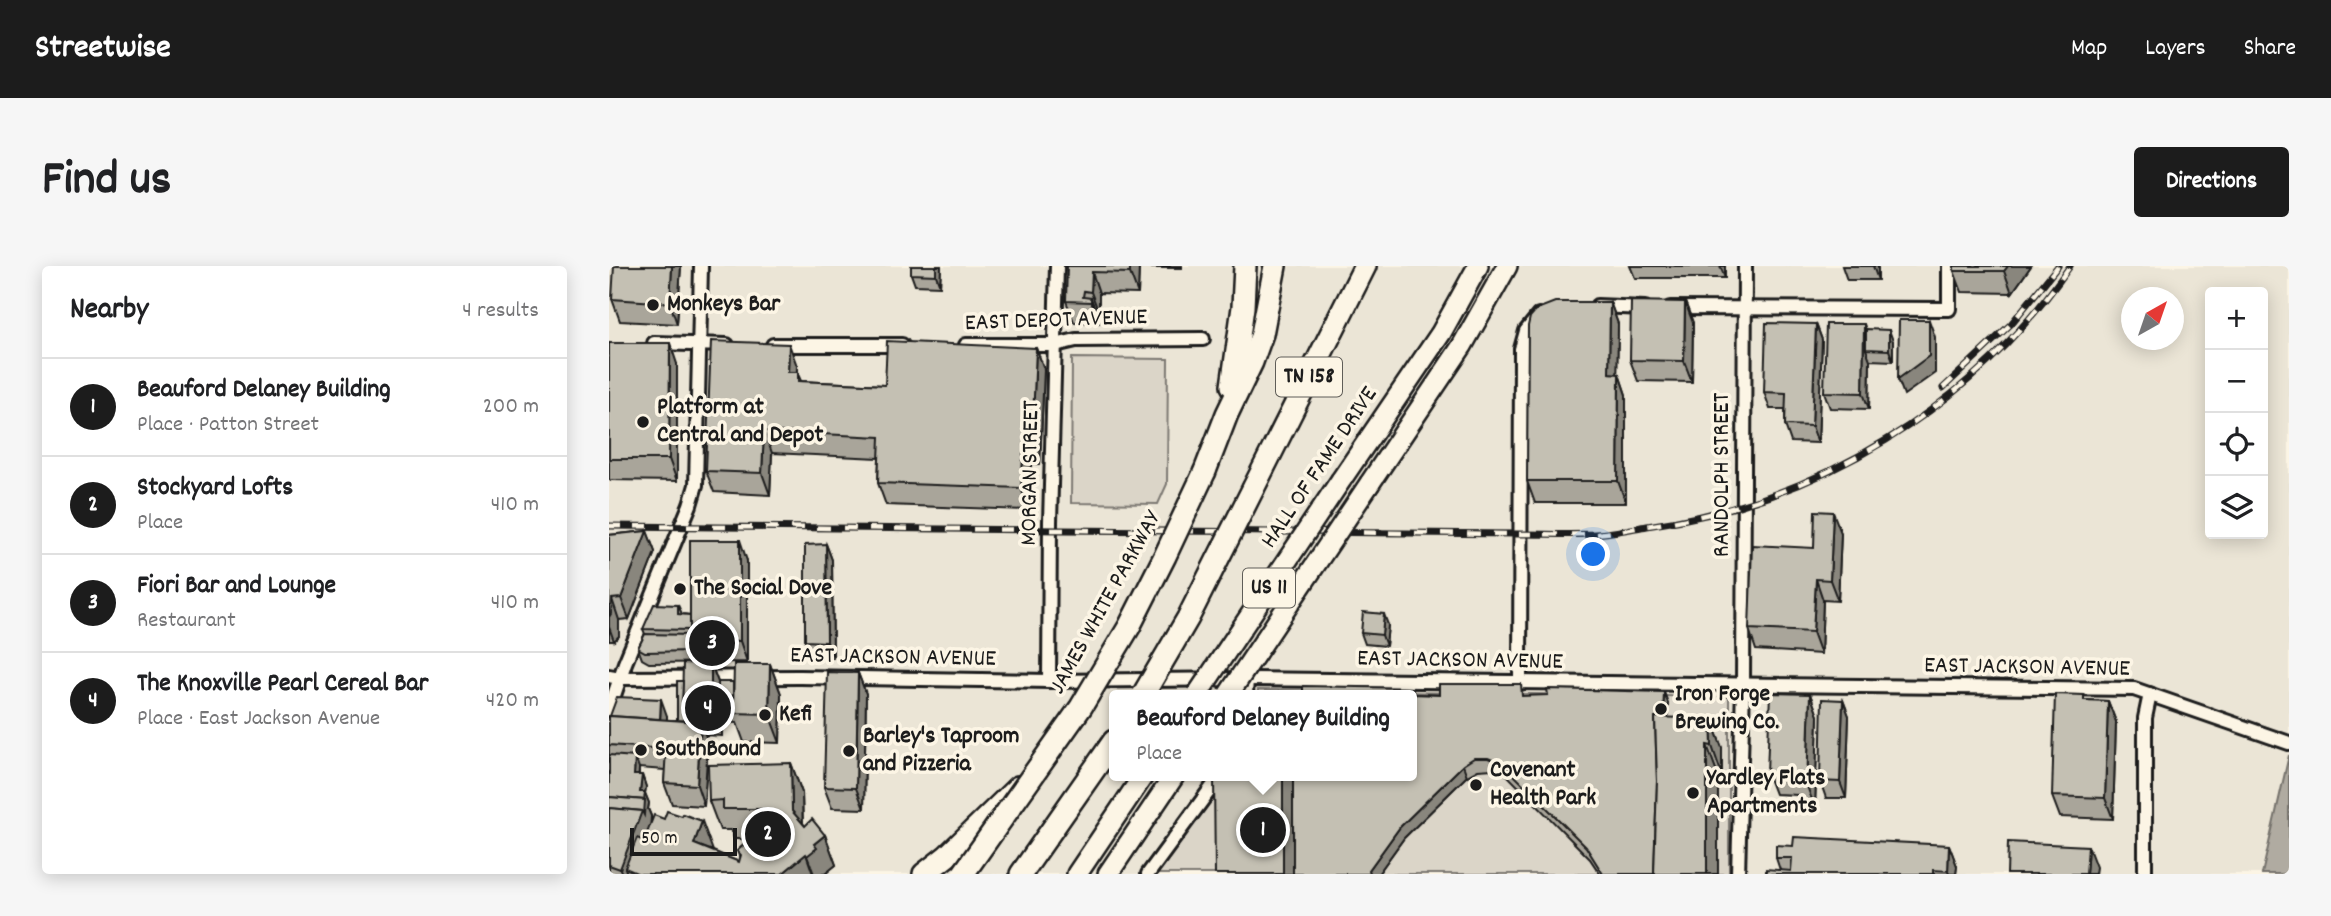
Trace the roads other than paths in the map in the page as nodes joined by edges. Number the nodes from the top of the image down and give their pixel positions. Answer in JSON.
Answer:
{"nodes":[{"id":1,"x":701,"y":266,"type":"edge"},
{"id":2,"x":1057,"y":266,"type":"edge"},
{"id":3,"x":1245,"y":266,"type":"edge"},
{"id":4,"x":1275,"y":266,"type":"edge"},
{"id":5,"x":1365,"y":266,"type":"edge"},
{"id":6,"x":1478,"y":266,"type":"edge"},
{"id":7,"x":1507,"y":266,"type":"edge"},
{"id":8,"x":1745,"y":266,"type":"edge"},
{"id":9,"x":1949,"y":266,"type":"edge"},
{"id":10,"x":1585,"y":306,"type":"edge"},
{"id":11,"x":1549,"y":309,"type":"edge"},
{"id":12,"x":1745,"y":309,"type":"junction"},
{"id":13,"x":1203,"y":339,"type":"dead end"},
{"id":14,"x":643,"y":343,"type":"edge"},
{"id":15,"x":701,"y":345,"type":"junction"},
{"id":16,"x":735,"y":345,"type":"edge"},
{"id":17,"x":763,"y":345,"type":"edge"},
{"id":18,"x":916,"y":345,"type":"edge"},
{"id":19,"x":958,"y":345,"type":"edge"},
{"id":20,"x":1055,"y":345,"type":"junction"},
{"id":21,"x":1227,"y":414,"type":"junction"},
{"id":22,"x":615,"y":677,"type":"edge"},
{"id":23,"x":1247,"y":679,"type":"junction"},
{"id":24,"x":1049,"y":681,"type":"junction"},
{"id":25,"x":1520,"y":683,"type":"junction"},
{"id":26,"x":1743,"y":685,"type":"junction"},
{"id":27,"x":1146,"y":690,"type":"edge"},
{"id":28,"x":1200,"y":690,"type":"edge"},
{"id":29,"x":1231,"y":690,"type":"edge"},
{"id":30,"x":1246,"y":690,"type":"edge"},
{"id":31,"x":2150,"y":694,"type":"junction"},
{"id":32,"x":609,"y":710,"type":"edge"},
{"id":33,"x":2288,"y":743,"type":"edge"},
{"id":34,"x":1109,"y":748,"type":"edge"},
{"id":35,"x":1037,"y":768,"type":"junction"},
{"id":36,"x":1140,"y":781,"type":"edge"},
{"id":37,"x":1171,"y":781,"type":"edge"},
{"id":38,"x":1216,"y":781,"type":"edge"},
{"id":39,"x":924,"y":874,"type":"edge"},
{"id":40,"x":963,"y":874,"type":"edge"},
{"id":41,"x":1021,"y":874,"type":"edge"},
{"id":42,"x":1077,"y":874,"type":"edge"},
{"id":43,"x":1108,"y":874,"type":"edge"},
{"id":44,"x":1148,"y":874,"type":"edge"},
{"id":45,"x":1738,"y":874,"type":"edge"},
{"id":46,"x":2145,"y":874,"type":"edge"}],
"edges":[{"from":1,"to":15,"type":"street"},
{"from":2,"to":20,"type":"street","name":"MORGAN STREET"},
{"from":3,"to":21,"type":"highway"},
{"from":4,"to":21,"type":"highway"},
{"from":5,"to":27,"type":"highway","number":"TN 158","bridge":true},
{"from":6,"to":28,"type":"main road","name":"HALL OF FAME DRIVE","number":"US 11","bridge":true},
{"from":7,"to":29,"type":"main road","name":"HALL OF FAME DRIVE","number":"US 11","bridge":true},
{"from":8,"to":12,"type":"street","name":"RANDOLPH STREET"},
{"from":9,"to":12,"type":"street"},
{"from":10,"to":12,"type":"street"},
{"from":11,"to":25,"type":"street"},
{"from":12,"to":26,"type":"street","name":"RANDOLPH STREET"},
{"from":13,"to":20,"type":"street","name":"EAST DEPOT AVENUE"},
{"from":14,"to":15,"type":"street"},
{"from":15,"to":16,"type":"street"},
{"from":15,"to":22,"type":"street"},
{"from":17,"to":18,"type":"street"},
{"from":19,"to":20,"type":"street","name":"EAST DEPOT AVENUE"},
{"from":20,"to":24,"type":"street","name":"MORGAN STREET"},
{"from":21,"to":35,"type":"highway","name":"JAMES WHITE PARKWAY","bridge":true},
{"from":22,"to":24,"type":"street","name":"EAST JACKSON AVENUE"},
{"from":22,"to":32,"type":"street"},
{"from":23,"to":24,"type":"street","name":"EAST JACKSON AVENUE"},
{"from":23,"to":25,"type":"street","name":"EAST JACKSON AVENUE"},
{"from":23,"to":30,"type":"street"},
{"from":25,"to":26,"type":"street","name":"EAST JACKSON AVENUE"},
{"from":26,"to":31,"type":"street","name":"EAST JACKSON AVENUE"},
{"from":26,"to":45,"type":"street","name":"RANDOLPH STREET"},
{"from":31,"to":33,"type":"street","name":"EAST JACKSON AVENUE"},
{"from":31,"to":46,"type":"street"},
{"from":34,"to":41,"type":"highway"},
{"from":35,"to":39,"type":"highway","bridge":true},
{"from":35,"to":40,"type":"highway","name":"JAMES WHITE PARKWAY","bridge":true},
{"from":36,"to":42,"type":"main road"},
{"from":37,"to":43,"type":"main road"},
{"from":38,"to":44,"type":"street"}]}
